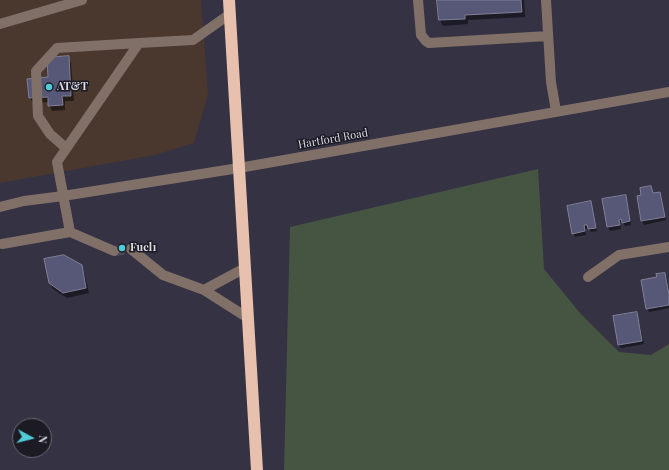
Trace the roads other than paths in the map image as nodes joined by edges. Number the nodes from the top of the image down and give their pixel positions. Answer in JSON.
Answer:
{"nodes":[{"id":1,"x":82,"y":0,"type":"edge"},
{"id":2,"x":229,"y":0,"type":"edge"},
{"id":3,"x":418,"y":0,"type":"edge"},
{"id":4,"x":546,"y":0,"type":"edge"},
{"id":5,"x":230,"y":14,"type":"junction"},
{"id":6,"x":0,"y":24,"type":"edge"},
{"id":7,"x":548,"y":36,"type":"junction"},
{"id":8,"x":139,"y":43,"type":"junction"},
{"id":9,"x":669,"y":92,"type":"edge"},
{"id":10,"x":556,"y":111,"type":"junction"},
{"id":11,"x":66,"y":148,"type":"junction"},
{"id":12,"x":239,"y":168,"type":"junction"},
{"id":13,"x":63,"y":196,"type":"junction"},
{"id":14,"x":0,"y":207,"type":"edge"},
{"id":15,"x":70,"y":232,"type":"junction"},
{"id":16,"x":2,"y":244,"type":"dead end"},
{"id":17,"x":669,"y":247,"type":"edge"},
{"id":18,"x":131,"y":249,"type":"dead end"},
{"id":19,"x":114,"y":252,"type":"tunnel mouth"},
{"id":20,"x":245,"y":268,"type":"junction"},
{"id":21,"x":588,"y":278,"type":"dead end"},
{"id":22,"x":204,"y":290,"type":"junction"},
{"id":23,"x":248,"y":318,"type":"junction"},
{"id":24,"x":257,"y":470,"type":"edge"}],
"edges":[{"from":1,"to":6,"type":"street"},
{"from":2,"to":5,"type":"highway"},
{"from":3,"to":7,"type":"street"},
{"from":4,"to":7,"type":"street"},
{"from":5,"to":8,"type":"street"},
{"from":5,"to":12,"type":"highway"},
{"from":7,"to":10,"type":"street"},
{"from":8,"to":11,"type":"street"},
{"from":8,"to":11,"type":"street"},
{"from":9,"to":10,"type":"street","name":"Hartford Road"},
{"from":10,"to":12,"type":"street","name":"Hartford Road"},
{"from":11,"to":13,"type":"street"},
{"from":12,"to":13,"type":"street","name":"Hartford Road"},
{"from":12,"to":20,"type":"highway"},
{"from":13,"to":14,"type":"street","name":"Hartford Road"},
{"from":13,"to":15,"type":"street"},
{"from":15,"to":16,"type":"street"},
{"from":15,"to":19,"type":"street"},
{"from":17,"to":21,"type":"street"},
{"from":18,"to":22,"type":"street"},
{"from":20,"to":22,"type":"street"},
{"from":20,"to":23,"type":"highway"},
{"from":22,"to":23,"type":"street"},
{"from":23,"to":24,"type":"highway"}]}
